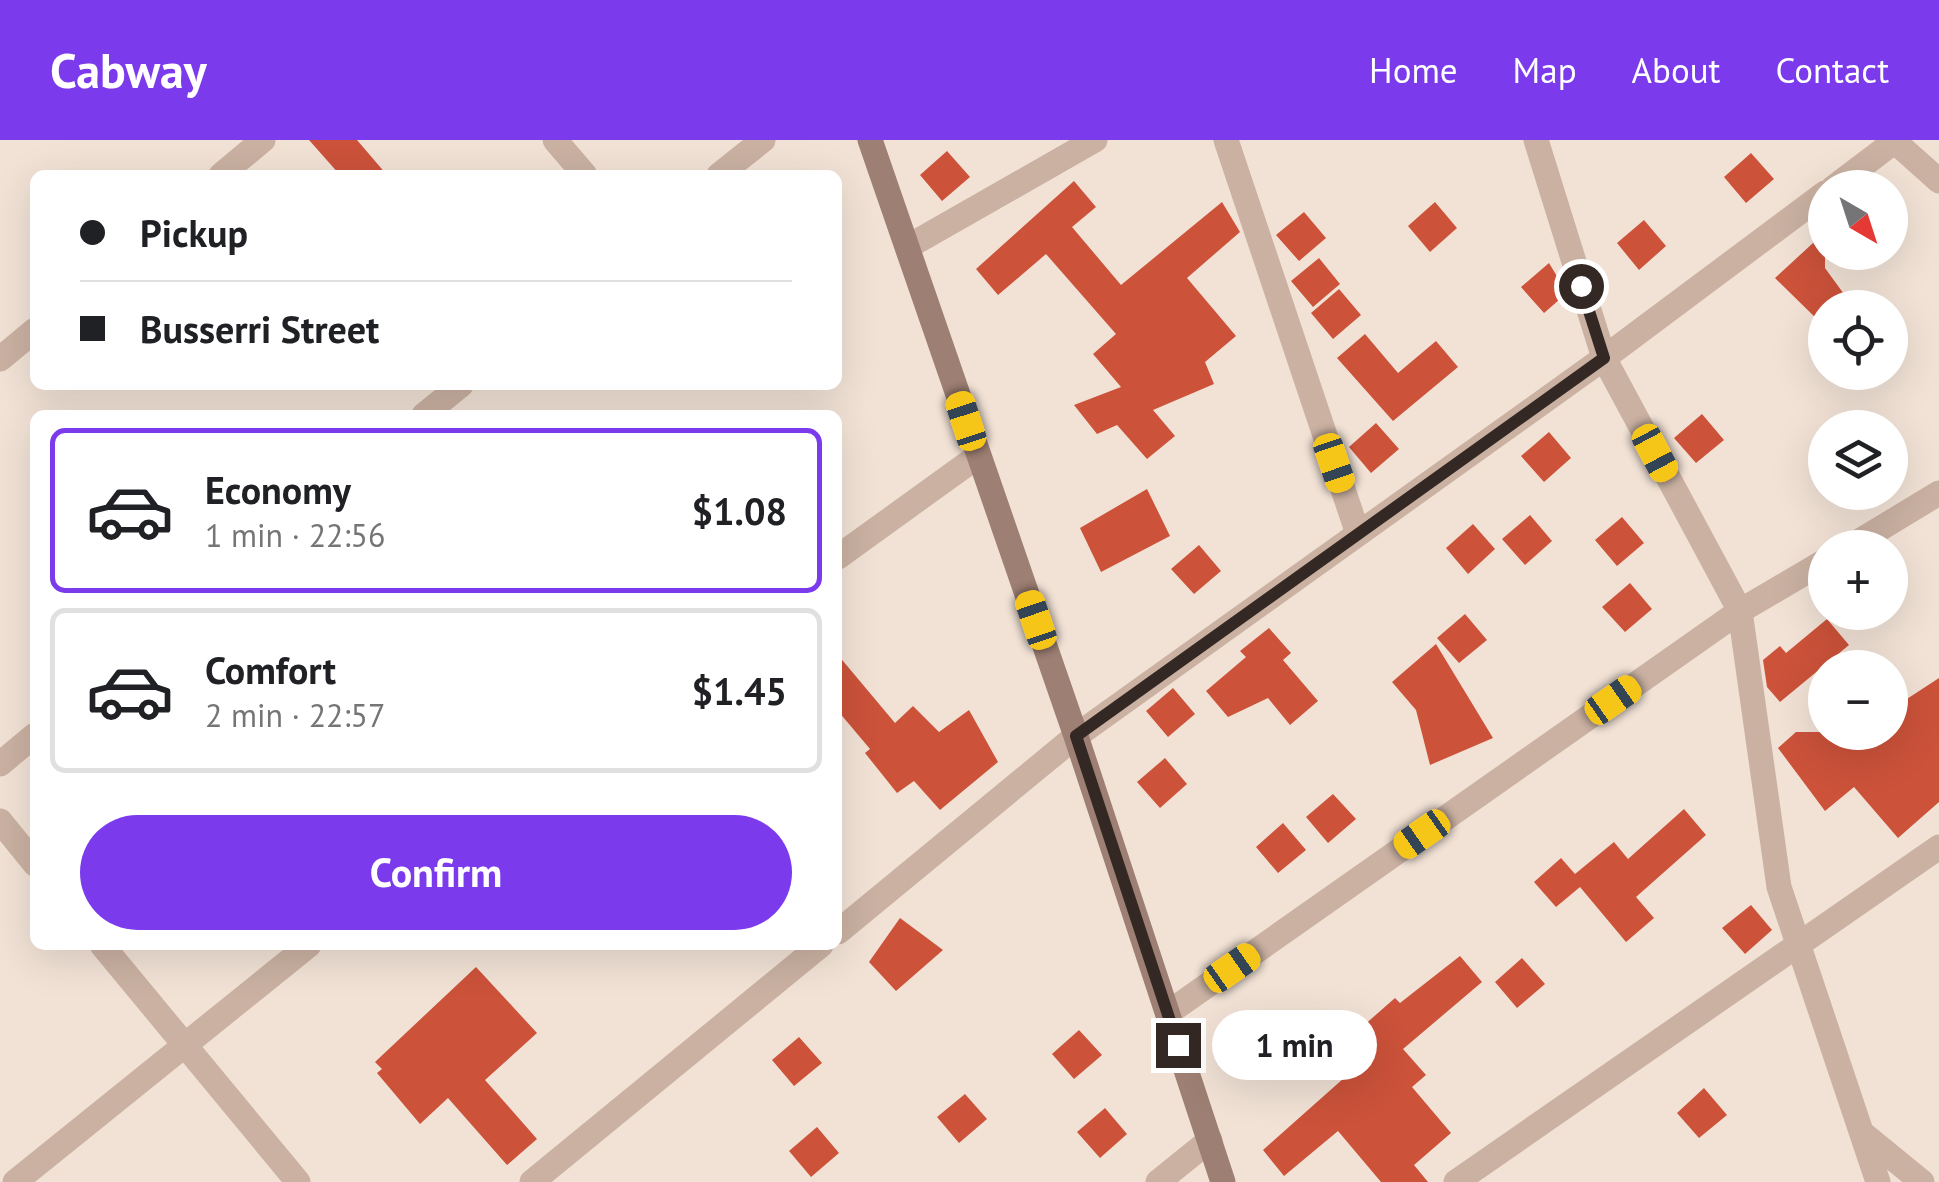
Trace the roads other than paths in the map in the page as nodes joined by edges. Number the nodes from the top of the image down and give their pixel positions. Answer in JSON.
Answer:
{"nodes":[{"id":1,"x":263,"y":140,"type":"edge"},
{"id":2,"x":556,"y":140,"type":"edge"},
{"id":3,"x":764,"y":140,"type":"edge"},
{"id":4,"x":870,"y":140,"type":"edge"},
{"id":5,"x":1095,"y":140,"type":"edge"},
{"id":6,"x":1226,"y":140,"type":"edge"},
{"id":7,"x":1536,"y":140,"type":"edge"},
{"id":8,"x":1894,"y":141,"type":"edge"},
{"id":9,"x":226,"y":170,"type":"edge"},
{"id":10,"x":581,"y":170,"type":"edge"},
{"id":11,"x":725,"y":170,"type":"edge"},
{"id":12,"x":1856,"y":170,"type":"edge"},
{"id":13,"x":1939,"y":181,"type":"edge"},
{"id":14,"x":1808,"y":206,"type":"edge"},
{"id":15,"x":909,"y":246,"type":"junction"},
{"id":16,"x":30,"y":334,"type":"edge"},
{"id":17,"x":1604,"y":358,"type":"junction"},
{"id":18,"x":0,"y":359,"type":"edge"},
{"id":19,"x":455,"y":390,"type":"edge"},
{"id":20,"x":430,"y":410,"type":"edge"},
{"id":21,"x":978,"y":456,"type":"junction"},
{"id":22,"x":1939,"y":494,"type":"edge"},
{"id":23,"x":1878,"y":530,"type":"edge"},
{"id":24,"x":1358,"y":534,"type":"junction"},
{"id":25,"x":842,"y":554,"type":"edge"},
{"id":26,"x":1808,"y":571,"type":"edge"},
{"id":27,"x":1740,"y":611,"type":"junction"},
{"id":28,"x":1076,"y":736,"type":"junction"},
{"id":29,"x":30,"y":739,"type":"edge"},
{"id":30,"x":0,"y":764,"type":"edge"},
{"id":31,"x":0,"y":821,"type":"edge"},
{"id":32,"x":1939,"y":847,"type":"edge"},
{"id":33,"x":30,"y":858,"type":"edge"},
{"id":34,"x":842,"y":929,"type":"edge"},
{"id":35,"x":1798,"y":944,"type":"junction"},
{"id":36,"x":106,"y":950,"type":"edge"},
{"id":37,"x":303,"y":950,"type":"edge"},
{"id":38,"x":815,"y":950,"type":"edge"},
{"id":39,"x":1168,"y":1013,"type":"junction"},
{"id":40,"x":185,"y":1046,"type":"junction"},
{"id":41,"x":1862,"y":1133,"type":"junction"},
{"id":42,"x":1210,"y":1140,"type":"junction"},
{"id":43,"x":15,"y":1182,"type":"edge"},
{"id":44,"x":298,"y":1182,"type":"edge"},
{"id":45,"x":532,"y":1182,"type":"edge"},
{"id":46,"x":1158,"y":1182,"type":"edge"},
{"id":47,"x":1224,"y":1182,"type":"edge"},
{"id":48,"x":1456,"y":1182,"type":"edge"},
{"id":49,"x":1878,"y":1182,"type":"edge"},
{"id":50,"x":1922,"y":1182,"type":"edge"}],
"edges":[{"from":1,"to":9,"type":"street"},
{"from":2,"to":10,"type":"street"},
{"from":3,"to":11,"type":"street"},
{"from":4,"to":15,"type":"main road"},
{"from":5,"to":15,"type":"street"},
{"from":6,"to":24,"type":"street"},
{"from":7,"to":17,"type":"street"},
{"from":8,"to":12,"type":"street"},
{"from":8,"to":13,"type":"street"},
{"from":14,"to":17,"type":"street"},
{"from":15,"to":21,"type":"main road"},
{"from":16,"to":18,"type":"street"},
{"from":17,"to":24,"type":"street"},
{"from":17,"to":27,"type":"street"},
{"from":19,"to":20,"type":"street"},
{"from":21,"to":25,"type":"street"},
{"from":21,"to":28,"type":"main road"},
{"from":22,"to":23,"type":"street"},
{"from":24,"to":28,"type":"street"},
{"from":26,"to":27,"type":"street"},
{"from":27,"to":35,"type":"street"},
{"from":27,"to":39,"type":"street"},
{"from":28,"to":34,"type":"street"},
{"from":28,"to":39,"type":"main road"},
{"from":29,"to":30,"type":"street"},
{"from":31,"to":33,"type":"street"},
{"from":32,"to":35,"type":"street"},
{"from":35,"to":41,"type":"street"},
{"from":35,"to":48,"type":"street"},
{"from":36,"to":40,"type":"street"},
{"from":37,"to":40,"type":"street"},
{"from":38,"to":45,"type":"street"},
{"from":39,"to":42,"type":"main road"},
{"from":40,"to":43,"type":"street"},
{"from":40,"to":44,"type":"street"},
{"from":41,"to":49,"type":"street"},
{"from":41,"to":50,"type":"street"},
{"from":42,"to":46,"type":"street"},
{"from":42,"to":47,"type":"main road"}]}
